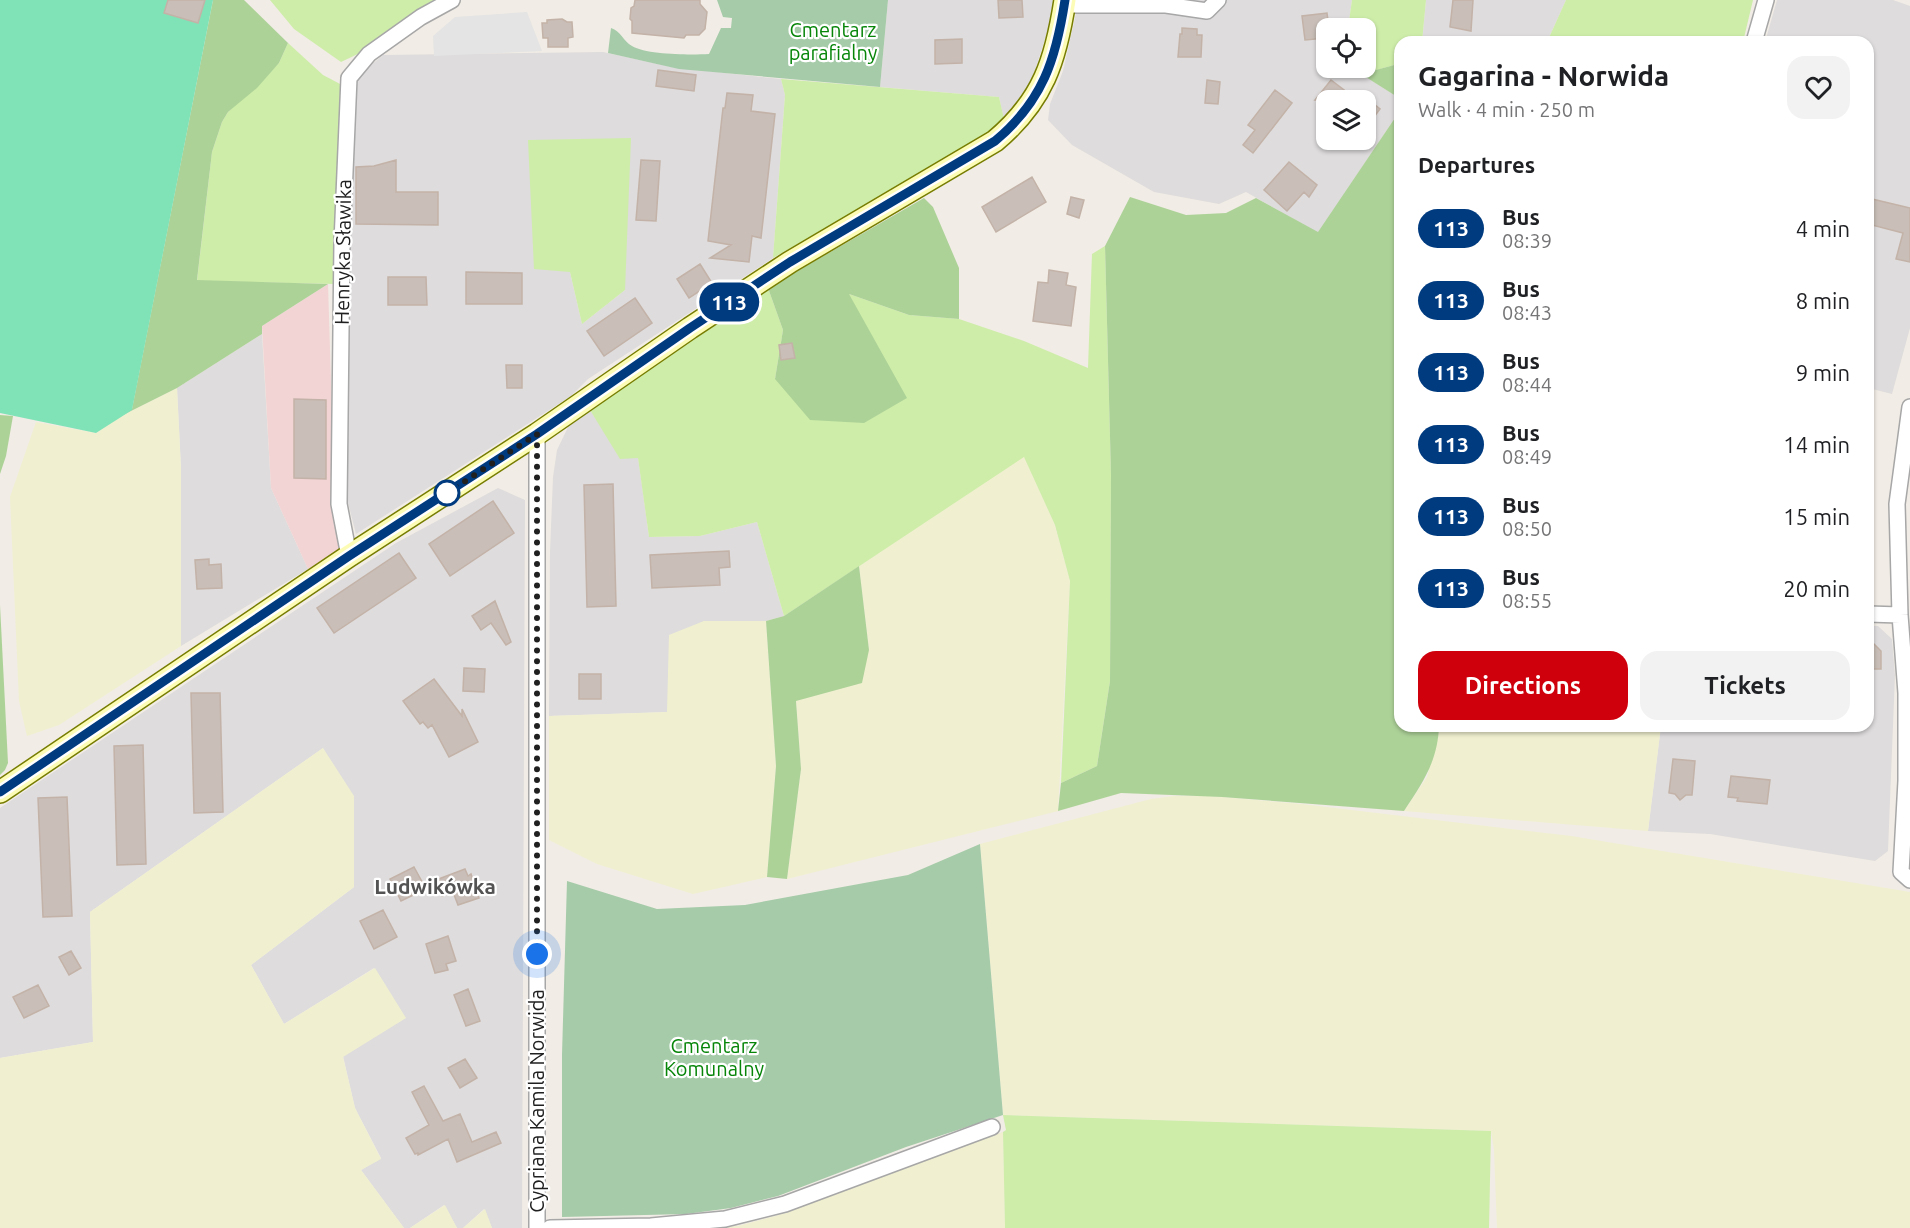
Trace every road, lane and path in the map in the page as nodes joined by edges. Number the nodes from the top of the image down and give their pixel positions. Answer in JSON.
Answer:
{"nodes":[{"id":1,"x":452,"y":0,"type":"edge"},
{"id":2,"x":1218,"y":0,"type":"edge"},
{"id":3,"x":1766,"y":0,"type":"edge"},
{"id":4,"x":1065,"y":3,"type":"edge"},
{"id":5,"x":1756,"y":36,"type":"edge"},
{"id":6,"x":1910,"y":407,"type":"edge"},
{"id":7,"x":537,"y":434,"type":"junction"},
{"id":8,"x":349,"y":556,"type":"junction"},
{"id":9,"x":1874,"y":614,"type":"edge"},
{"id":10,"x":1900,"y":615,"type":"junction"},
{"id":11,"x":0,"y":792,"type":"edge"},
{"id":12,"x":1905,"y":876,"type":"edge"},
{"id":13,"x":992,"y":1127,"type":"dead end"},
{"id":14,"x":537,"y":1228,"type":"edge"},
{"id":15,"x":549,"y":1228,"type":"edge"}],
"edges":[{"from":1,"to":8,"type":"street","name":"Henryka Sławika"},
{"from":2,"to":4,"type":"street"},
{"from":3,"to":5,"type":"street"},
{"from":4,"to":7,"type":"street"},
{"from":6,"to":10,"type":"street"},
{"from":7,"to":8,"type":"street"},
{"from":7,"to":14,"type":"street","name":"Cypriana Kamila Norwida"},
{"from":8,"to":11,"type":"street"},
{"from":9,"to":10,"type":"street"},
{"from":10,"to":12,"type":"street"},
{"from":13,"to":15,"type":"street"}]}
